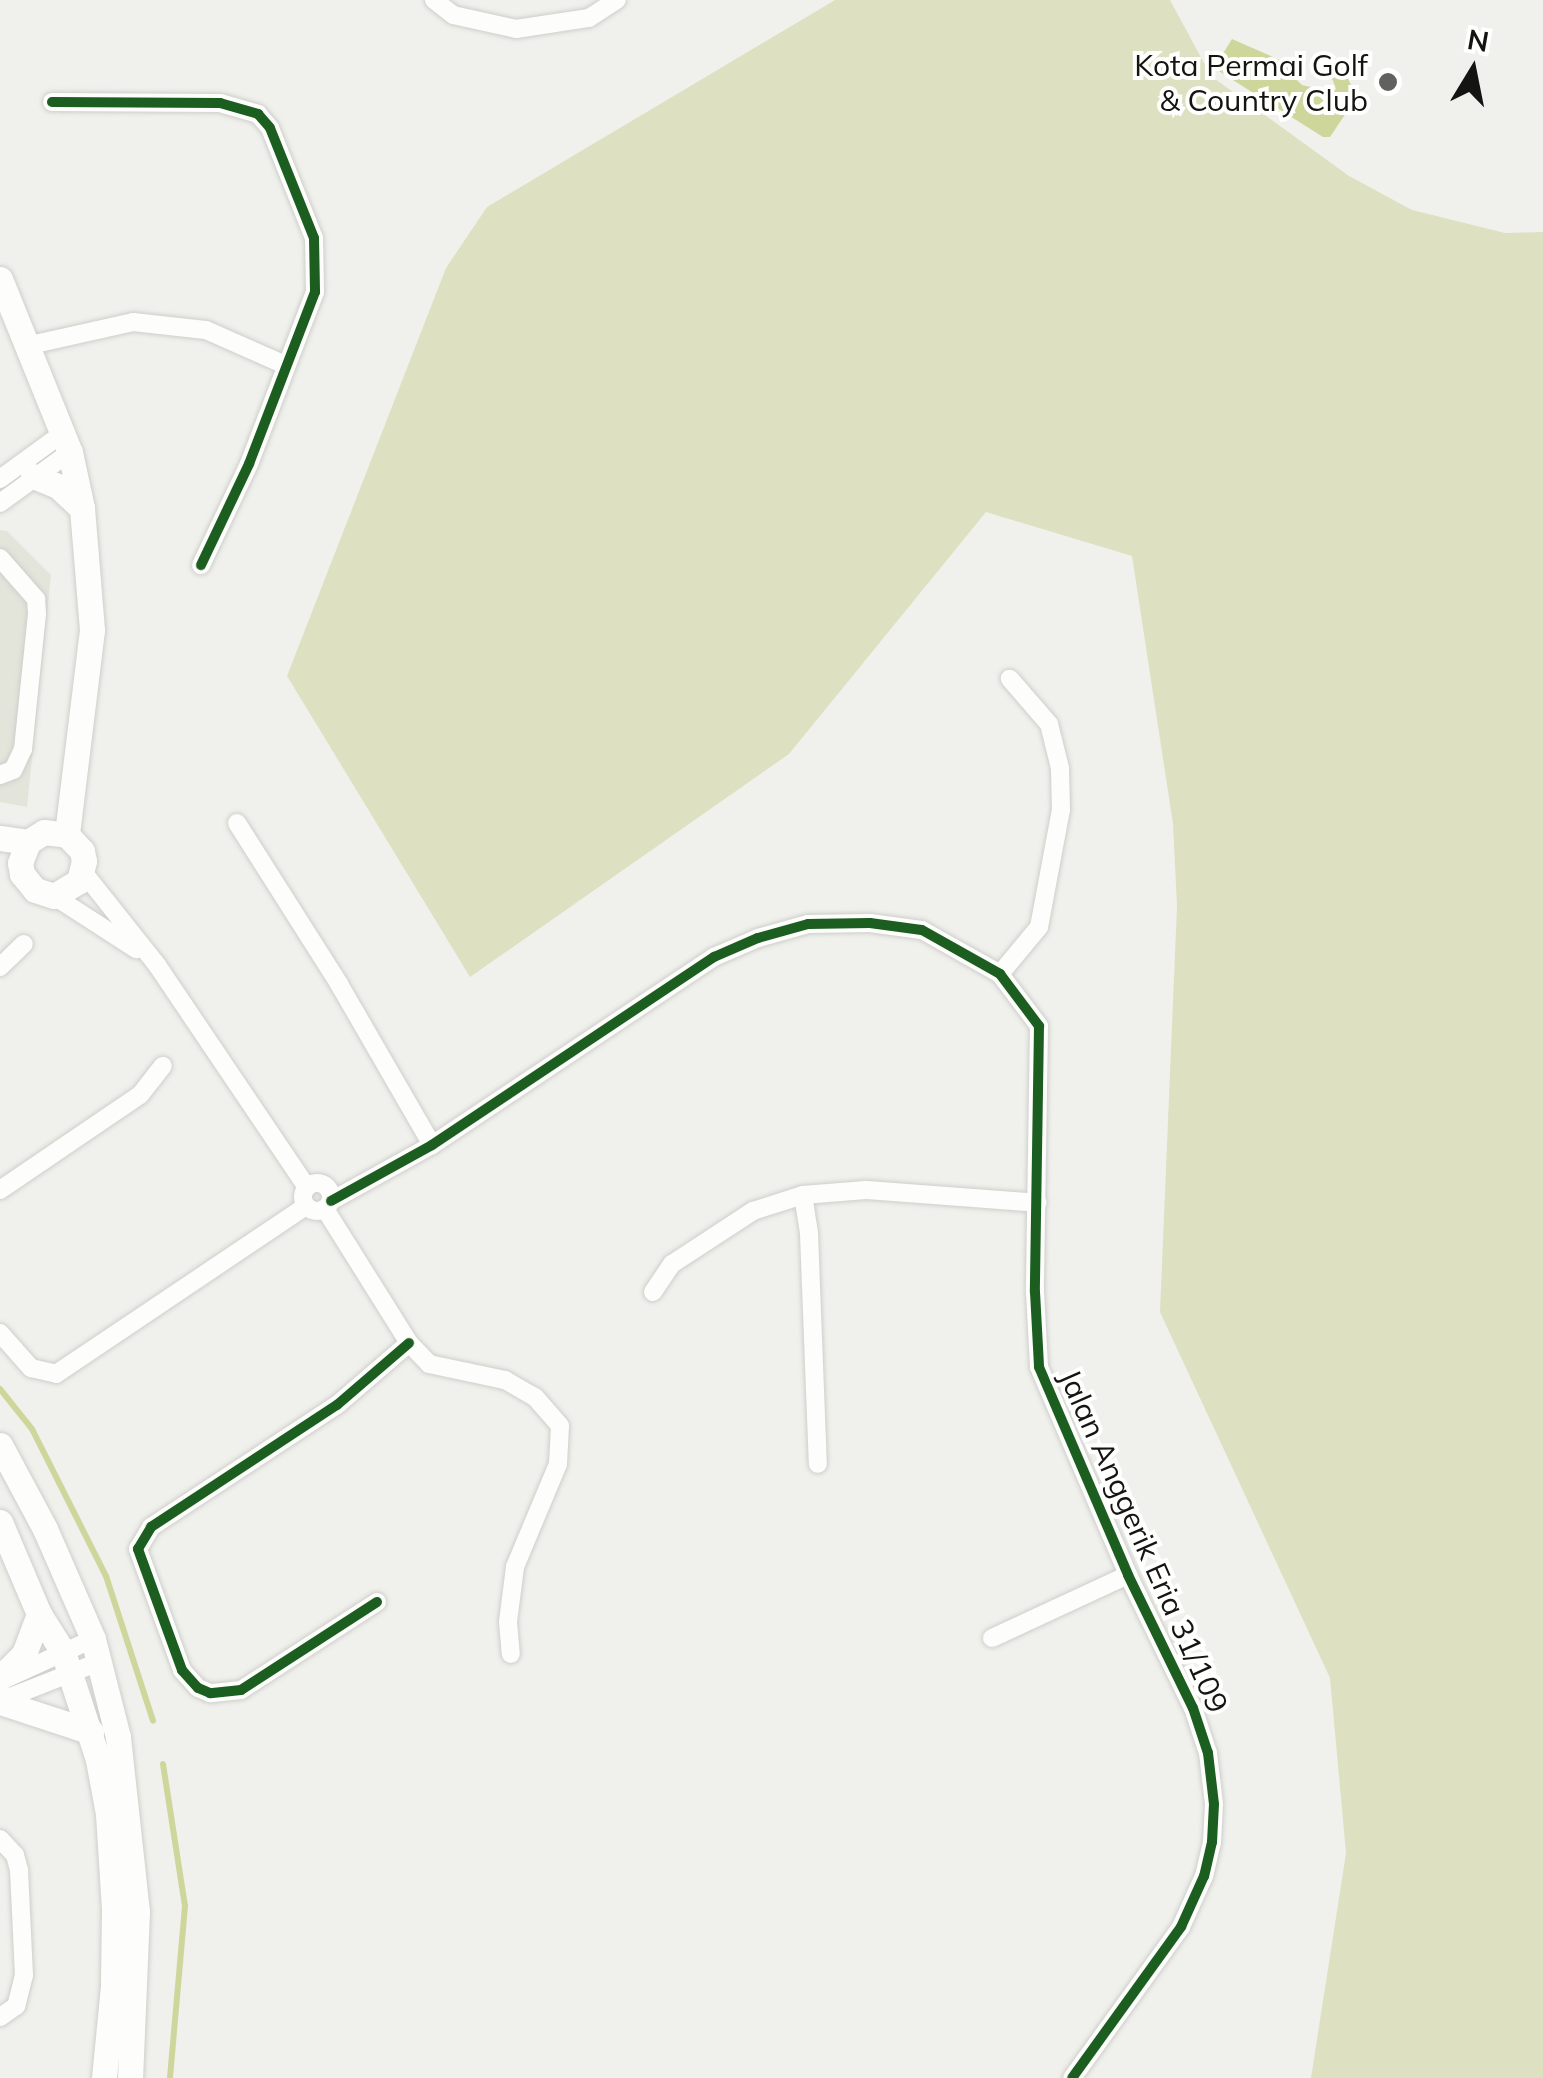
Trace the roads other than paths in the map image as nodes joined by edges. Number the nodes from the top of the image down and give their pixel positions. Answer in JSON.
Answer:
{"nodes":[{"id":1,"x":434,"y":0,"type":"edge"},
{"id":2,"x":617,"y":0,"type":"edge"},
{"id":3,"x":52,"y":102,"type":"dead end"},
{"id":4,"x":0,"y":279,"type":"edge"},
{"id":5,"x":26,"y":346,"type":"junction"},
{"id":6,"x":285,"y":365,"type":"junction"},
{"id":7,"x":66,"y":442,"type":"junction"},
{"id":8,"x":33,"y":476,"type":"junction"},
{"id":9,"x":0,"y":478,"type":"edge"},
{"id":10,"x":0,"y":503,"type":"edge"},
{"id":11,"x":82,"y":508,"type":"junction"},
{"id":12,"x":0,"y":558,"type":"edge"},
{"id":13,"x":200,"y":565,"type":"dead end"},
{"id":14,"x":1010,"y":679,"type":"dead end"},
{"id":15,"x":0,"y":775,"type":"edge"},
{"id":16,"x":238,"y":823,"type":"dead end"},
{"id":17,"x":47,"y":836,"type":"junction"},
{"id":18,"x":0,"y":838,"type":"edge"},
{"id":19,"x":83,"y":872,"type":"junction"},
{"id":20,"x":0,"y":876,"type":"edge"},
{"id":21,"x":28,"y":884,"type":"junction"},
{"id":22,"x":54,"y":896,"type":"junction"},
{"id":23,"x":24,"y":944,"type":"dead end"},
{"id":24,"x":156,"y":964,"type":"junction"},
{"id":25,"x":0,"y":967,"type":"edge"},
{"id":26,"x":1000,"y":974,"type":"junction"},
{"id":27,"x":163,"y":1066,"type":"dead end"},
{"id":28,"x":432,"y":1146,"type":"junction"},
{"id":29,"x":0,"y":1190,"type":"edge"},
{"id":30,"x":803,"y":1195,"type":"junction"},
{"id":31,"x":306,"y":1196,"type":"junction"},
{"id":32,"x":1038,"y":1203,"type":"junction"},
{"id":33,"x":328,"y":1205,"type":"junction"},
{"id":34,"x":652,"y":1292,"type":"dead end"},
{"id":35,"x":0,"y":1333,"type":"edge"},
{"id":36,"x":409,"y":1343,"type":"junction"},
{"id":37,"x":0,"y":1446,"type":"edge"},
{"id":38,"x":818,"y":1464,"type":"dead end"},
{"id":39,"x":0,"y":1522,"type":"edge"},
{"id":40,"x":1128,"y":1575,"type":"junction"},
{"id":41,"x":376,"y":1602,"type":"dead end"},
{"id":42,"x":39,"y":1614,"type":"junction"},
{"id":43,"x":992,"y":1638,"type":"dead end"},
{"id":44,"x":96,"y":1651,"type":"junction"},
{"id":45,"x":511,"y":1654,"type":"dead end"},
{"id":46,"x":66,"y":1662,"type":"junction"},
{"id":47,"x":0,"y":1680,"type":"edge"},
{"id":48,"x":0,"y":1701,"type":"edge"},
{"id":49,"x":91,"y":1732,"type":"junction"},
{"id":50,"x":0,"y":1839,"type":"edge"},
{"id":51,"x":0,"y":2017,"type":"edge"},
{"id":52,"x":104,"y":2078,"type":"edge"},
{"id":53,"x":130,"y":2078,"type":"edge"},
{"id":54,"x":1072,"y":2078,"type":"edge"}],
"edges":[{"from":1,"to":2,"type":"street"},
{"from":3,"to":6,"type":"street"},
{"from":4,"to":5,"type":"main road"},
{"from":5,"to":6,"type":"street"},
{"from":5,"to":7,"type":"main road"},
{"from":6,"to":13,"type":"street"},
{"from":7,"to":8,"type":"street"},
{"from":7,"to":9,"type":"street"},
{"from":7,"to":11,"type":"main road"},
{"from":8,"to":10,"type":"street"},
{"from":8,"to":11,"type":"main road"},
{"from":11,"to":17,"type":"main road"},
{"from":12,"to":15,"type":"street"},
{"from":14,"to":26,"type":"street"},
{"from":16,"to":28,"type":"street"},
{"from":17,"to":18,"type":"main road"},
{"from":17,"to":19,"type":"main road"},
{"from":17,"to":21,"type":"main road"},
{"from":19,"to":22,"type":"main road"},
{"from":19,"to":24,"type":"street"},
{"from":20,"to":21,"type":"main road"},
{"from":21,"to":22,"type":"main road"},
{"from":22,"to":24,"type":"street"},
{"from":23,"to":25,"type":"street"},
{"from":24,"to":31,"type":"street"},
{"from":26,"to":28,"type":"street","name":"Jalan Anggerik Eria 31/109"},
{"from":26,"to":32,"type":"street","name":"Jalan Anggerik Eria 31/109"},
{"from":27,"to":29,"type":"street"},
{"from":28,"to":33,"type":"street","name":"Jalan Anggerik Eria 31/109"},
{"from":30,"to":32,"type":"street"},
{"from":30,"to":34,"type":"street"},
{"from":30,"to":38,"type":"street"},
{"from":31,"to":33,"type":"street"},
{"from":31,"to":35,"type":"street"},
{"from":32,"to":40,"type":"street","name":"Jalan Anggerik Eria 31/109"},
{"from":33,"to":36,"type":"street"},
{"from":36,"to":41,"type":"street"},
{"from":36,"to":45,"type":"street"},
{"from":37,"to":44,"type":"main road"},
{"from":39,"to":42,"type":"main road"},
{"from":40,"to":43,"type":"street"},
{"from":40,"to":54,"type":"street","name":"Jalan Anggerik Eria 31/109"},
{"from":42,"to":46,"type":"main road"},
{"from":42,"to":47,"type":"main road"},
{"from":44,"to":46,"type":"street"},
{"from":44,"to":53,"type":"main road"},
{"from":46,"to":47,"type":"street"},
{"from":46,"to":48,"type":"street"},
{"from":46,"to":49,"type":"main road"},
{"from":48,"to":49,"type":"main road"},
{"from":49,"to":52,"type":"main road"},
{"from":50,"to":51,"type":"street"}]}
